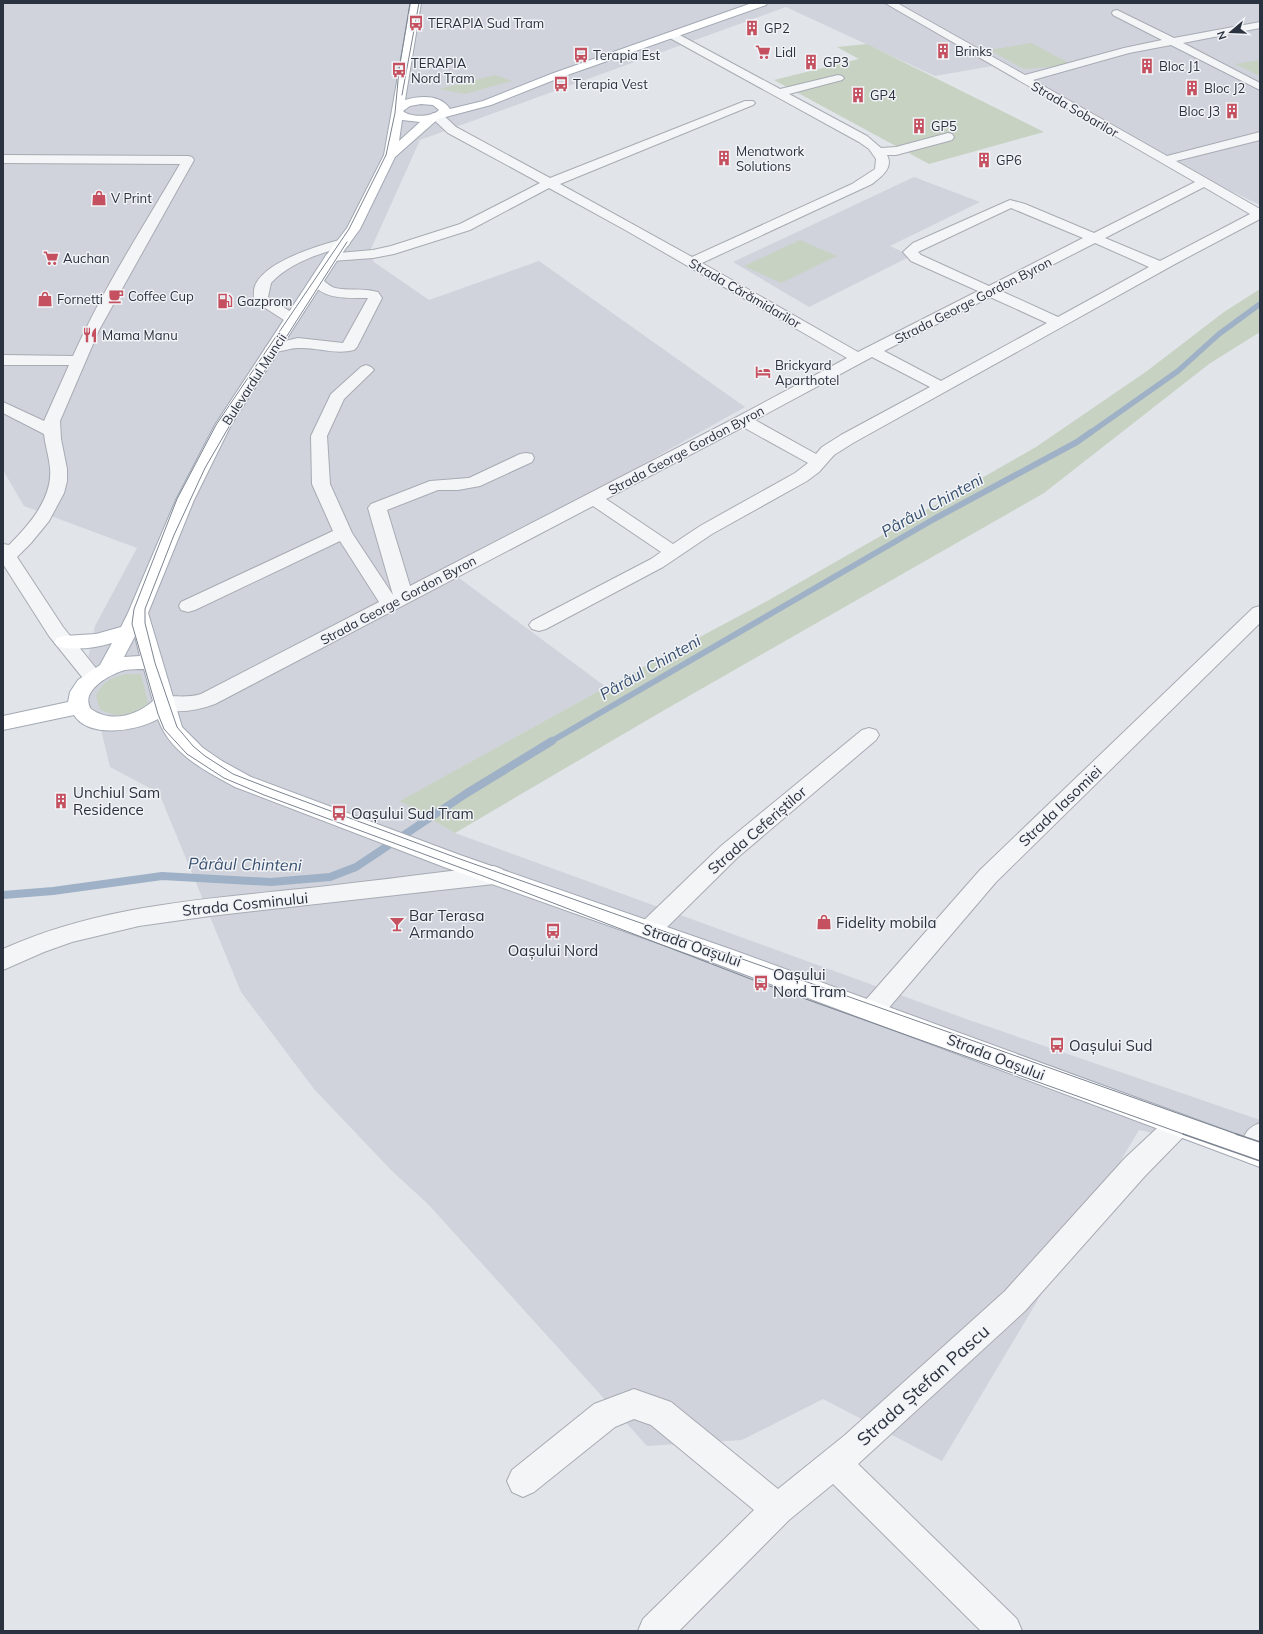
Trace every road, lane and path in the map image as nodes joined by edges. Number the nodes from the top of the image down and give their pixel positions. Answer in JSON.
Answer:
{"nodes":[{"id":1,"x":416,"y":3,"type":"edge"},
{"id":2,"x":762,"y":3,"type":"edge"},
{"id":3,"x":890,"y":3,"type":"edge"},
{"id":4,"x":1117,"y":13,"type":"dead end"},
{"id":5,"x":1260,"y":25,"type":"edge"},
{"id":6,"x":672,"y":35,"type":"junction"},
{"id":7,"x":1172,"y":41,"type":"junction"},
{"id":8,"x":838,"y":78,"type":"dead end"},
{"id":9,"x":403,"y":79,"type":"junction"},
{"id":10,"x":1024,"y":80,"type":"junction"},
{"id":11,"x":1260,"y":87,"type":"edge"},
{"id":12,"x":509,"y":93,"type":"junction"},
{"id":13,"x":778,"y":93,"type":"junction"},
{"id":14,"x":436,"y":102,"type":"junction"},
{"id":15,"x":750,"y":103,"type":"dead end"},
{"id":16,"x":398,"y":110,"type":"junction"},
{"id":17,"x":437,"y":116,"type":"junction"},
{"id":18,"x":1260,"y":136,"type":"edge"},
{"id":19,"x":948,"y":138,"type":"dead end"},
{"id":20,"x":879,"y":152,"type":"junction"},
{"id":21,"x":390,"y":155,"type":"junction"},
{"id":22,"x":3,"y":159,"type":"edge"},
{"id":23,"x":1166,"y":160,"type":"junction"},
{"id":24,"x":1205,"y":182,"type":"junction"},
{"id":25,"x":550,"y":183,"type":"junction"},
{"id":26,"x":1260,"y":214,"type":"edge"},
{"id":27,"x":1096,"y":239,"type":"junction"},
{"id":28,"x":343,"y":243,"type":"junction"},
{"id":29,"x":332,"y":258,"type":"junction"},
{"id":30,"x":692,"y":262,"type":"junction"},
{"id":31,"x":1160,"y":266,"type":"junction"},
{"id":32,"x":317,"y":281,"type":"junction"},
{"id":33,"x":990,"y":292,"type":"junction"},
{"id":34,"x":292,"y":319,"type":"junction"},
{"id":35,"x":1058,"y":322,"type":"junction"},
{"id":36,"x":273,"y":348,"type":"junction"},
{"id":37,"x":865,"y":354,"type":"junction"},
{"id":38,"x":3,"y":360,"type":"edge"},
{"id":39,"x":78,"y":361,"type":"junction"},
{"id":40,"x":366,"y":370,"type":"dead end"},
{"id":41,"x":942,"y":387,"type":"junction"},
{"id":42,"x":3,"y":406,"type":"edge"},
{"id":43,"x":744,"y":420,"type":"junction"},
{"id":44,"x":51,"y":431,"type":"junction"},
{"id":45,"x":526,"y":458,"type":"dead end"},
{"id":46,"x":818,"y":462,"type":"junction"},
{"id":47,"x":594,"y":498,"type":"junction"},
{"id":48,"x":343,"y":533,"type":"junction"},
{"id":49,"x":672,"y":551,"type":"junction"},
{"id":50,"x":5,"y":553,"type":"edge"},
{"id":51,"x":397,"y":601,"type":"junction"},
{"id":52,"x":188,"y":606,"type":"dead end"},
{"id":53,"x":1260,"y":612,"type":"edge"},
{"id":54,"x":138,"y":613,"type":"junction"},
{"id":55,"x":539,"y":624,"type":"dead end"},
{"id":56,"x":128,"y":631,"type":"junction"},
{"id":57,"x":64,"y":642,"type":"junction"},
{"id":58,"x":151,"y":663,"type":"junction"},
{"id":59,"x":101,"y":673,"type":"junction"},
{"id":60,"x":164,"y":703,"type":"junction"},
{"id":61,"x":79,"y":707,"type":"junction"},
{"id":62,"x":3,"y":723,"type":"edge"},
{"id":63,"x":116,"y":724,"type":"junction"},
{"id":64,"x":869,"y":735,"type":"dead end"},
{"id":65,"x":178,"y":737,"type":"junction"},
{"id":66,"x":494,"y":875,"type":"junction"},
{"id":67,"x":648,"y":930,"type":"junction"},
{"id":68,"x":3,"y":960,"type":"edge"},
{"id":69,"x":872,"y":1010,"type":"junction"},
{"id":70,"x":1178,"y":1125,"type":"junction"},
{"id":71,"x":1257,"y":1147,"type":"edge"},
{"id":72,"x":834,"y":1463,"type":"junction"},
{"id":73,"x":523,"y":1481,"type":"dead end"},
{"id":74,"x":778,"y":1509,"type":"junction"},
{"id":75,"x":655,"y":1631,"type":"edge"},
{"id":76,"x":1005,"y":1631,"type":"edge"}],
"edges":[{"from":1,"to":9,"type":"main road","name":"Bulevardul Muncii"},
{"from":2,"to":6,"type":"main road"},
{"from":3,"to":10,"type":"street","name":"Strada Sobarilor"},
{"from":4,"to":7,"type":"street"},
{"from":5,"to":7,"type":"street"},
{"from":6,"to":12,"type":"main road"},
{"from":6,"to":13,"type":"street"},
{"from":7,"to":10,"type":"street"},
{"from":7,"to":11,"type":"street"},
{"from":8,"to":13,"type":"street"},
{"from":9,"to":14,"type":"main road"},
{"from":9,"to":16,"type":"main road","name":"Bulevardul Muncii"},
{"from":10,"to":23,"type":"street","name":"Strada Sobarilor"},
{"from":12,"to":14,"type":"main road"},
{"from":12,"to":17,"type":"main road"},
{"from":13,"to":20,"type":"street"},
{"from":14,"to":16,"type":"main road"},
{"from":14,"to":17,"type":"main road"},
{"from":15,"to":25,"type":"street"},
{"from":16,"to":17,"type":"main road"},
{"from":16,"to":21,"type":"main road","name":"Bulevardul Muncii"},
{"from":17,"to":21,"type":"main road","name":"Bulevardul Muncii"},
{"from":17,"to":25,"type":"street","name":"Strada Cărămidarilor"},
{"from":18,"to":23,"type":"street"},
{"from":19,"to":20,"type":"street"},
{"from":20,"to":30,"type":"street"},
{"from":21,"to":28,"type":"main road","name":"Bulevardul Muncii"},
{"from":22,"to":39,"type":"street"},
{"from":23,"to":24,"type":"street","name":"Strada Sobarilor"},
{"from":24,"to":26,"type":"street","name":"Strada Sobarilor"},
{"from":24,"to":27,"type":"street","name":"Strada George Gordon Byron"},
{"from":25,"to":29,"type":"street"},
{"from":25,"to":30,"type":"street","name":"Strada Cărămidarilor"},
{"from":26,"to":31,"type":"street"},
{"from":27,"to":31,"type":"street"},
{"from":27,"to":33,"type":"street","name":"Strada George Gordon Byron"},
{"from":27,"to":33,"type":"street"},
{"from":28,"to":29,"type":"main road","name":"Bulevardul Muncii"},
{"from":28,"to":34,"type":"street"},
{"from":29,"to":32,"type":"main road","name":"Bulevardul Muncii"},
{"from":30,"to":37,"type":"street","name":"Strada Cărămidarilor"},
{"from":31,"to":35,"type":"street"},
{"from":32,"to":34,"type":"main road","name":"Bulevardul Muncii"},
{"from":32,"to":36,"type":"street"},
{"from":33,"to":35,"type":"street"},
{"from":33,"to":37,"type":"street","name":"Strada George Gordon Byron"},
{"from":34,"to":36,"type":"main road","name":"Bulevardul Muncii"},
{"from":35,"to":41,"type":"street"},
{"from":36,"to":54,"type":"main road","name":"Bulevardul Muncii"},
{"from":37,"to":41,"type":"street","name":"Strada Cărămidarilor"},
{"from":37,"to":43,"type":"street","name":"Strada George Gordon Byron"},
{"from":38,"to":39,"type":"street"},
{"from":39,"to":44,"type":"street"},
{"from":40,"to":48,"type":"street"},
{"from":41,"to":46,"type":"street"},
{"from":42,"to":44,"type":"street"},
{"from":43,"to":46,"type":"street"},
{"from":43,"to":47,"type":"street","name":"Strada George Gordon Byron"},
{"from":44,"to":50,"type":"street"},
{"from":45,"to":51,"type":"street"},
{"from":46,"to":49,"type":"street"},
{"from":47,"to":49,"type":"street"},
{"from":47,"to":51,"type":"street","name":"Strada George Gordon Byron"},
{"from":48,"to":51,"type":"street"},
{"from":48,"to":52,"type":"street"},
{"from":49,"to":55,"type":"street"},
{"from":50,"to":57,"type":"street"},
{"from":51,"to":60,"type":"street","name":"Strada George Gordon Byron"},
{"from":53,"to":69,"type":"street","name":"Strada Iasomiei"},
{"from":54,"to":56,"type":"main road","name":"Bulevardul Muncii"},
{"from":54,"to":58,"type":"main road"},
{"from":56,"to":57,"type":"main road"},
{"from":56,"to":59,"type":"main road","name":"Bulevardul Muncii"},
{"from":57,"to":59,"type":"street"},
{"from":58,"to":59,"type":"main road"},
{"from":58,"to":60,"type":"main road"},
{"from":59,"to":61,"type":"main road"},
{"from":60,"to":63,"type":"main road"},
{"from":60,"to":65,"type":"main road","name":"Strada Oașului"},
{"from":61,"to":62,"type":"main road"},
{"from":61,"to":63,"type":"main road"},
{"from":63,"to":65,"type":"main road","name":"Strada Oașului"},
{"from":64,"to":67,"type":"street","name":"Strada Ceferiștilor"},
{"from":65,"to":66,"type":"main road","name":"Strada Oașului"},
{"from":66,"to":67,"type":"main road","name":"Strada Oașului"},
{"from":66,"to":68,"type":"street","name":"Strada Cosminului"},
{"from":67,"to":69,"type":"main road","name":"Strada Oașului"},
{"from":69,"to":70,"type":"main road","name":"Strada Oașului"},
{"from":70,"to":71,"type":"main road","name":"Strada Oașului"},
{"from":70,"to":72,"type":"street","name":"Strada Ștefan Pascu"},
{"from":72,"to":74,"type":"street","name":"Strada Ștefan Pascu"},
{"from":72,"to":76,"type":"street"},
{"from":73,"to":74,"type":"street"},
{"from":74,"to":75,"type":"street","name":"Strada Ștefan Pascu"}]}
